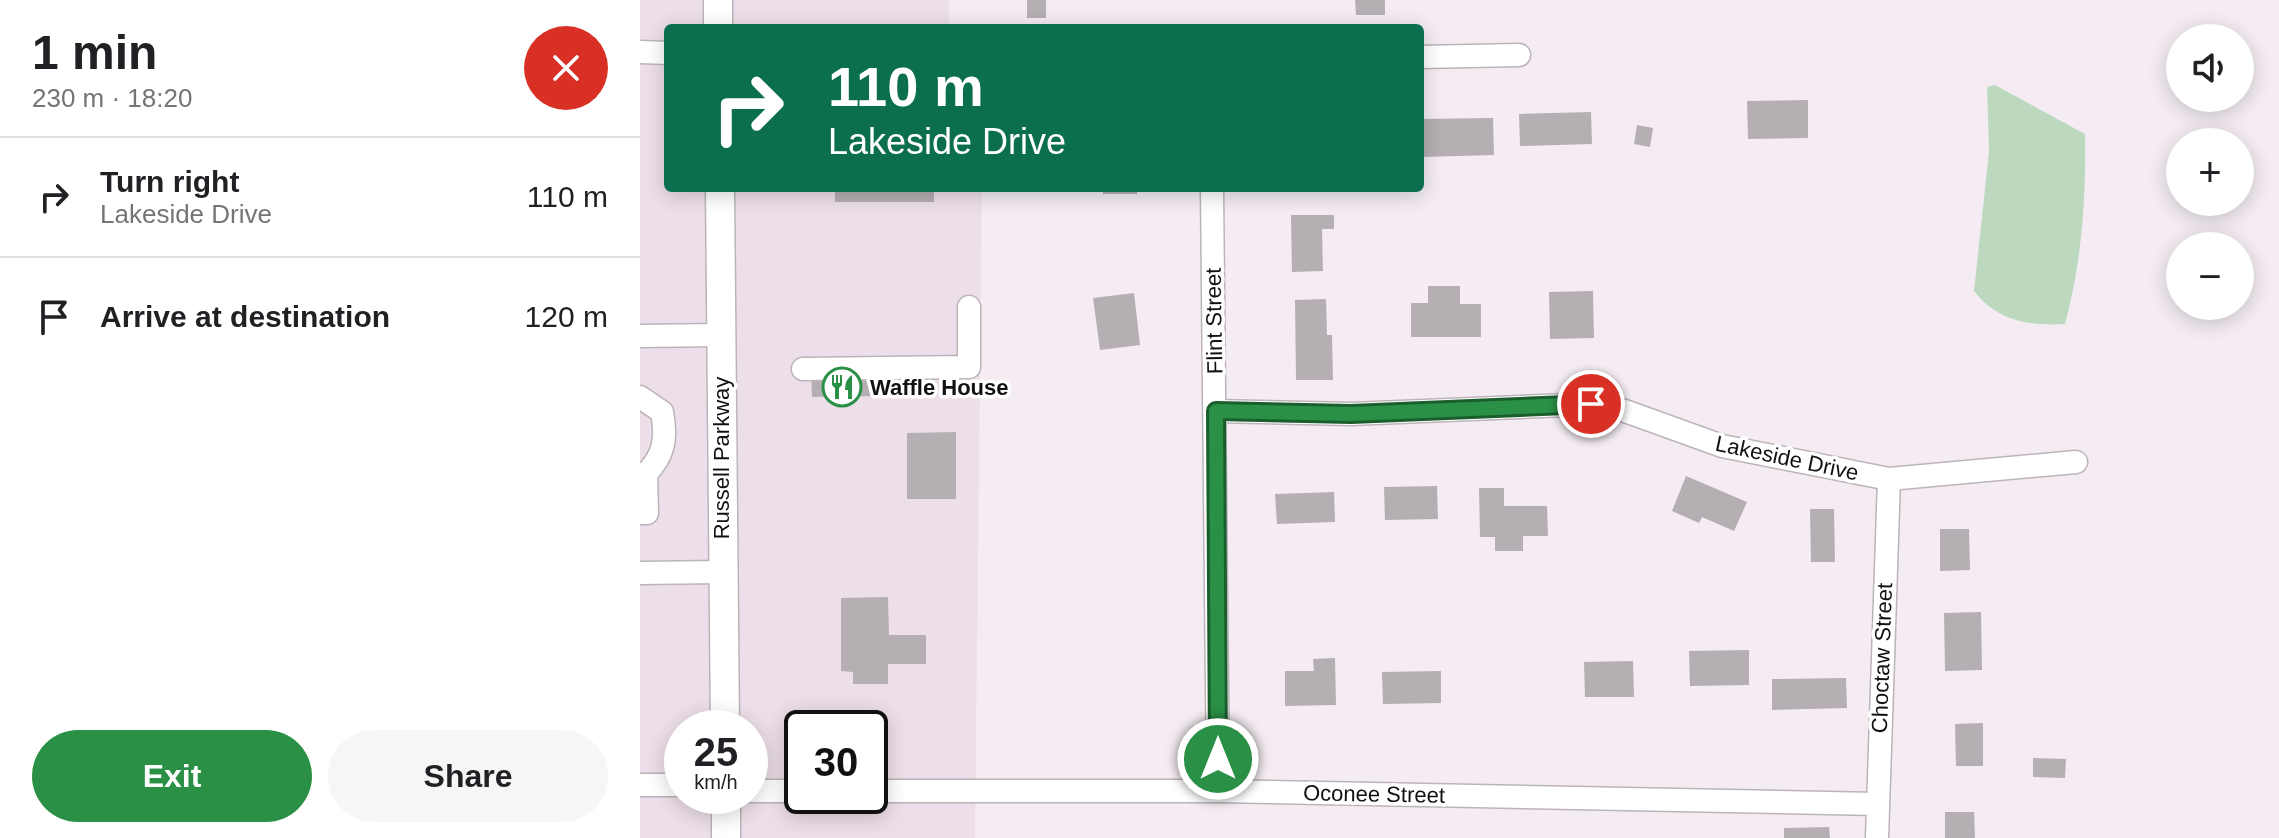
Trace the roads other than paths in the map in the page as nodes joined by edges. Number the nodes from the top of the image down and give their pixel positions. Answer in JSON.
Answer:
{"nodes":[{"id":1,"x":718,"y":0,"type":"edge"},
{"id":2,"x":718,"y":24,"type":"edge"},
{"id":3,"x":640,"y":52,"type":"edge"},
{"id":4,"x":664,"y":53,"type":"edge"},
{"id":5,"x":1519,"y":55,"type":"dead end"},
{"id":6,"x":1424,"y":57,"type":"edge"},
{"id":7,"x":720,"y":192,"type":"edge"},
{"id":8,"x":1212,"y":192,"type":"edge"},
{"id":9,"x":969,"y":307,"type":"dead end"},
{"id":10,"x":720,"y":335,"type":"junction"},
{"id":11,"x":640,"y":336,"type":"edge"},
{"id":12,"x":803,"y":369,"type":"dead end"},
{"id":13,"x":640,"y":397,"type":"edge"},
{"id":14,"x":1216,"y":411,"type":"junction"},
{"id":15,"x":2076,"y":462,"type":"dead end"},
{"id":16,"x":643,"y":474,"type":"edge"},
{"id":17,"x":1889,"y":479,"type":"junction"},
{"id":18,"x":640,"y":513,"type":"edge"},
{"id":19,"x":722,"y":572,"type":"junction"},
{"id":20,"x":640,"y":573,"type":"edge"},
{"id":21,"x":725,"y":710,"type":"edge"},
{"id":22,"x":640,"y":785,"type":"edge"},
{"id":23,"x":664,"y":785,"type":"edge"},
{"id":24,"x":888,"y":791,"type":"edge"},
{"id":25,"x":1218,"y":791,"type":"junction"},
{"id":26,"x":1877,"y":804,"type":"junction"},
{"id":27,"x":726,"y":814,"type":"edge"},
{"id":28,"x":726,"y":838,"type":"edge"},
{"id":29,"x":1877,"y":838,"type":"edge"}],
"edges":[{"from":1,"to":2,"type":"main road"},
{"from":3,"to":4,"type":"street"},
{"from":5,"to":6,"type":"street"},
{"from":7,"to":10,"type":"main road","name":"Russell Parkway"},
{"from":8,"to":14,"type":"street","name":"Flint Street"},
{"from":9,"to":12,"type":"street"},
{"from":10,"to":11,"type":"street"},
{"from":10,"to":19,"type":"main road","name":"Russell Parkway"},
{"from":13,"to":16,"type":"street"},
{"from":14,"to":17,"type":"street","name":"Lakeside Drive"},
{"from":14,"to":25,"type":"street","name":"Flint Street"},
{"from":15,"to":17,"type":"street","name":"Lakeside Drive"},
{"from":16,"to":18,"type":"street"},
{"from":17,"to":26,"type":"street","name":"Choctaw Street"},
{"from":19,"to":20,"type":"street"},
{"from":19,"to":21,"type":"main road","name":"Russell Parkway"},
{"from":22,"to":23,"type":"street"},
{"from":24,"to":25,"type":"street","name":"Oconee Street"},
{"from":25,"to":26,"type":"street","name":"Oconee Street"},
{"from":26,"to":29,"type":"street","name":"Choctaw Street"},
{"from":27,"to":28,"type":"main road"}]}
